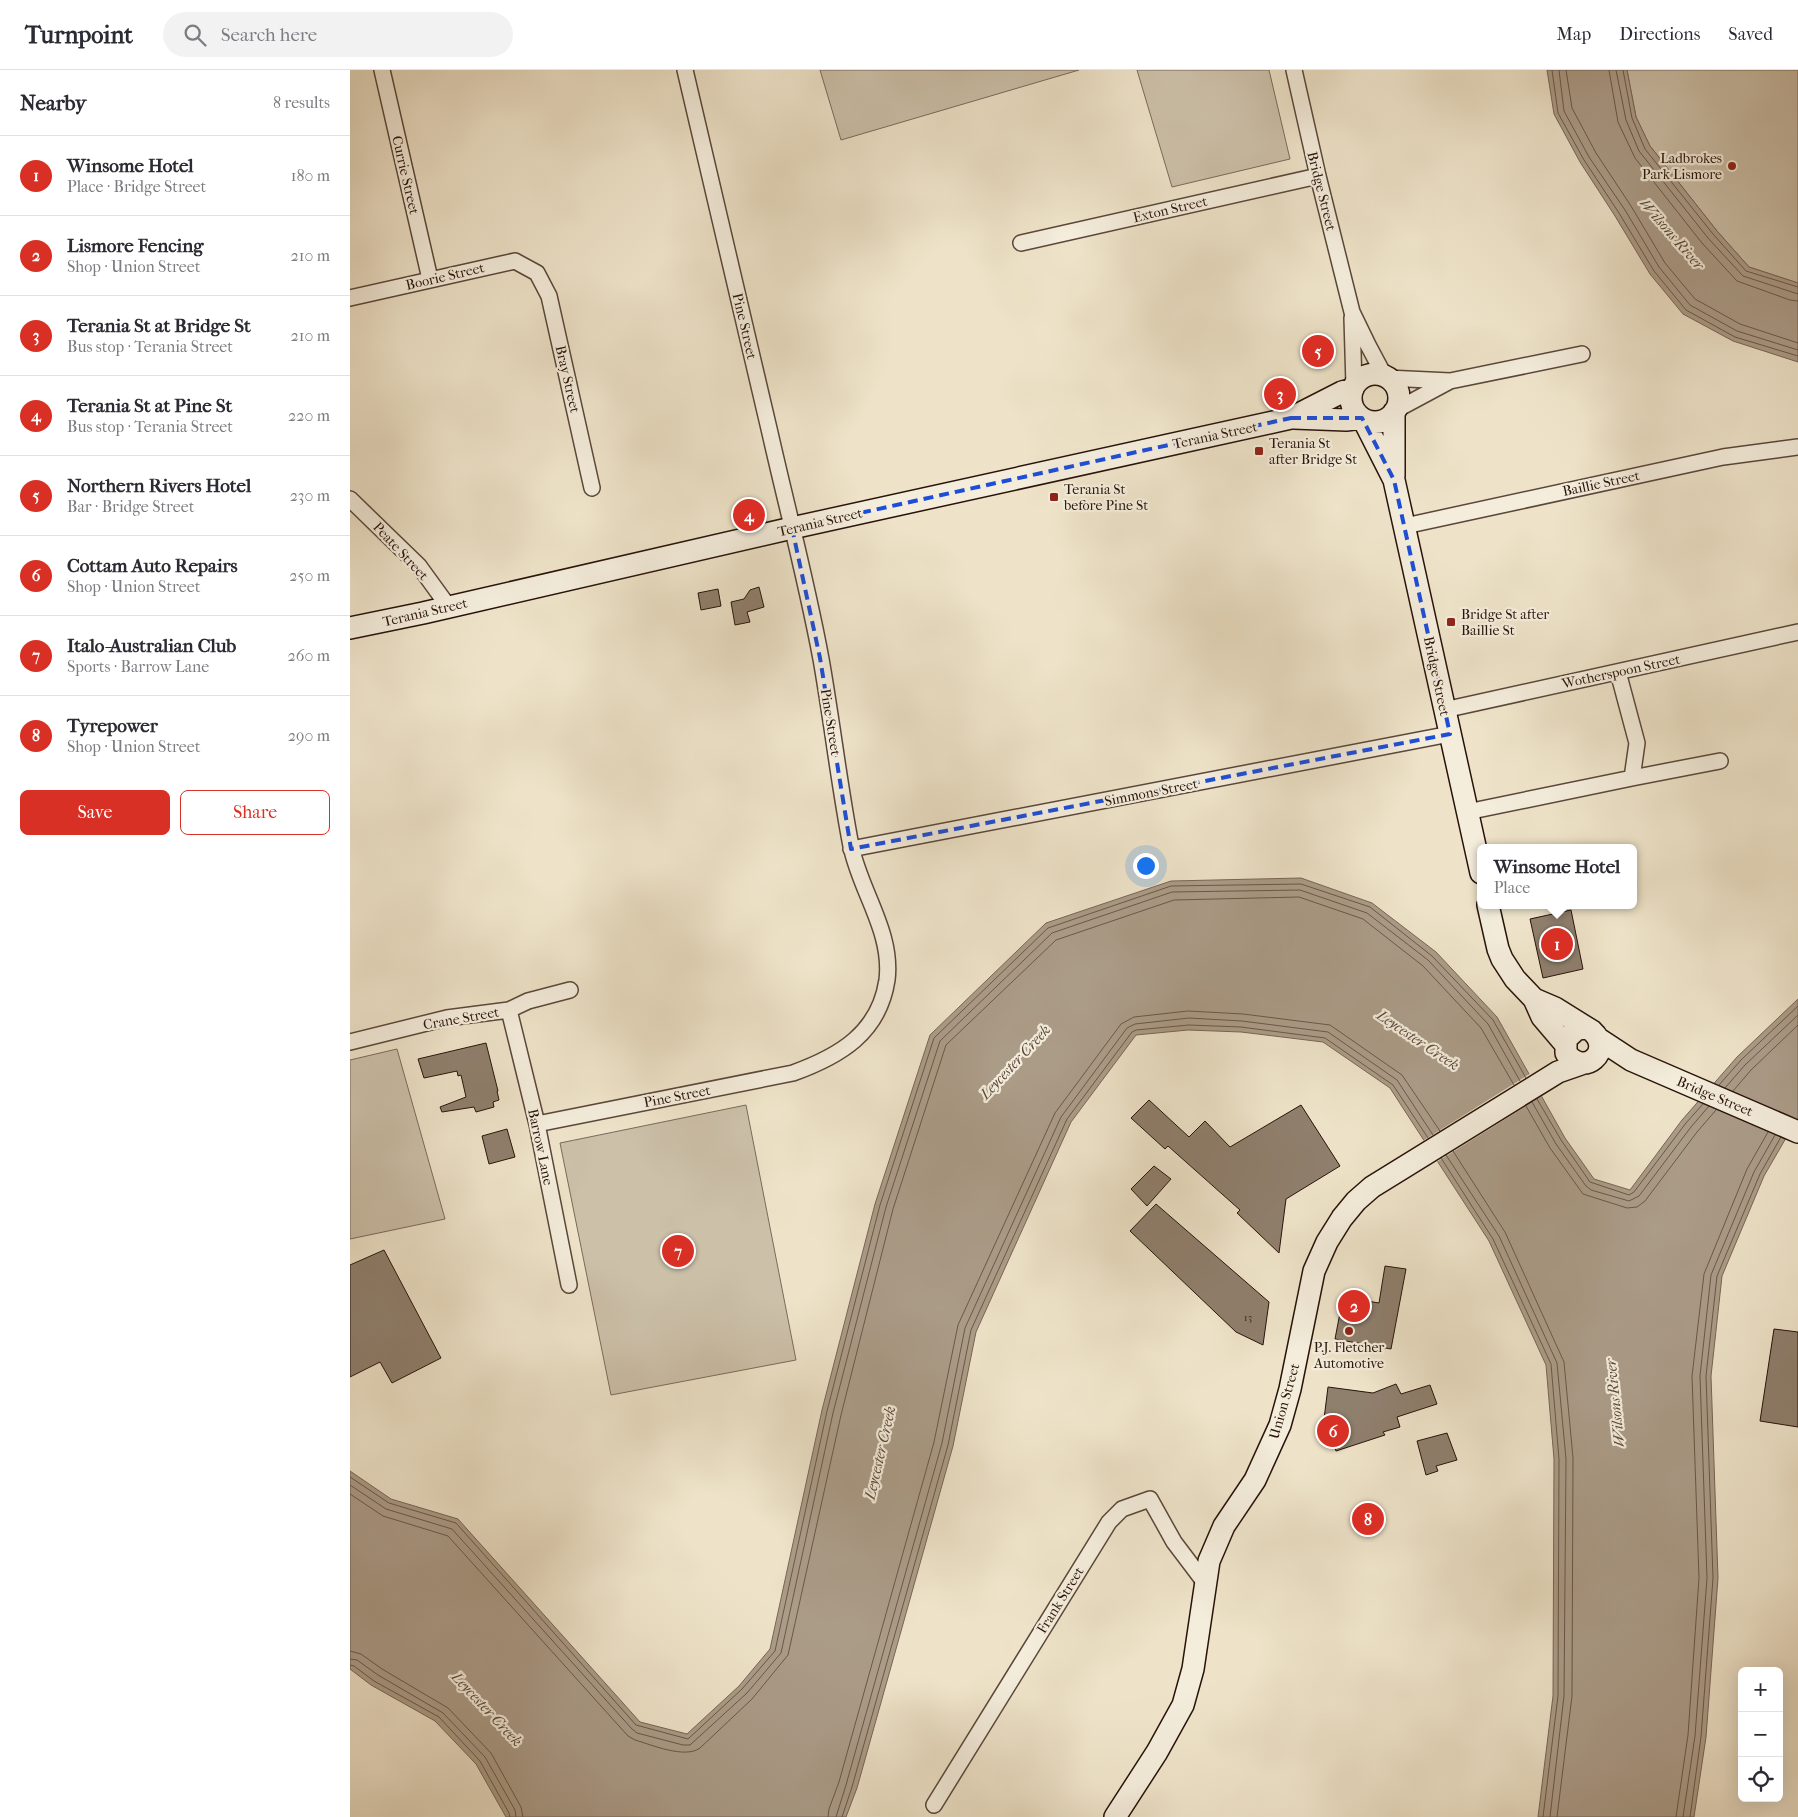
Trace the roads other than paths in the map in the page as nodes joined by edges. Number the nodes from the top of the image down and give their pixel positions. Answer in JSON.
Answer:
{"nodes":[{"id":1,"x":382,"y":70,"type":"edge"},
{"id":2,"x":685,"y":70,"type":"edge"},
{"id":3,"x":1294,"y":70,"type":"edge"},
{"id":4,"x":1318,"y":176,"type":"junction"},
{"id":5,"x":1021,"y":243,"type":"dead end"},
{"id":6,"x":537,"y":273,"type":"joint"},
{"id":7,"x":430,"y":280,"type":"junction"},
{"id":8,"x":350,"y":298,"type":"edge"},
{"id":9,"x":1352,"y":312,"type":"junction"},
{"id":10,"x":1582,"y":354,"type":"dead end"},
{"id":11,"x":1386,"y":377,"type":"junction"},
{"id":12,"x":1450,"y":381,"type":"junction"},
{"id":13,"x":1353,"y":388,"type":"junction"},
{"id":14,"x":1395,"y":411,"type":"junction"},
{"id":15,"x":1291,"y":418,"type":"junction"},
{"id":16,"x":1362,"y":419,"type":"junction"},
{"id":17,"x":1798,"y":447,"type":"edge"},
{"id":18,"x":1394,"y":480,"type":"junction"},
{"id":19,"x":592,"y":488,"type":"dead end"},
{"id":20,"x":350,"y":499,"type":"edge"},
{"id":21,"x":1405,"y":526,"type":"junction"},
{"id":22,"x":792,"y":528,"type":"junction"},
{"id":23,"x":448,"y":606,"type":"junction"},
{"id":24,"x":350,"y":628,"type":"edge"},
{"id":25,"x":1798,"y":632,"type":"edge"},
{"id":26,"x":1618,"y":672,"type":"junction"},
{"id":27,"x":1444,"y":710,"type":"junction"},
{"id":28,"x":1450,"y":734,"type":"junction"},
{"id":29,"x":1720,"y":761,"type":"dead end"},
{"id":30,"x":1632,"y":778,"type":"junction"},
{"id":31,"x":1467,"y":812,"type":"junction"},
{"id":32,"x":852,"y":849,"type":"junction"},
{"id":33,"x":1477,"y":856,"type":"edge"},
{"id":34,"x":1489,"y":909,"type":"edge"},
{"id":35,"x":570,"y":990,"type":"dead end"},
{"id":36,"x":1534,"y":999,"type":"junction"},
{"id":37,"x":509,"y":1010,"type":"junction"},
{"id":38,"x":1593,"y":1034,"type":"junction"},
{"id":39,"x":350,"y":1042,"type":"edge"},
{"id":40,"x":1577,"y":1055,"type":"junction"},
{"id":41,"x":1631,"y":1060,"type":"junction"},
{"id":42,"x":537,"y":1124,"type":"junction"},
{"id":43,"x":1798,"y":1132,"type":"edge"},
{"id":44,"x":569,"y":1285,"type":"dead end"},
{"id":45,"x":1205,"y":1584,"type":"junction"},
{"id":46,"x":934,"y":1805,"type":"dead end"},
{"id":47,"x":1115,"y":1817,"type":"edge"}],
"edges":[{"from":1,"to":7,"type":"street","name":"Currie Street"},
{"from":2,"to":22,"type":"street","name":"Pine Street"},
{"from":3,"to":4,"type":"street","name":"Bridge Street"},
{"from":4,"to":5,"type":"street","name":"Exton Street"},
{"from":4,"to":9,"type":"street","name":"Bridge Street"},
{"from":6,"to":7,"type":"street","name":"Boorie Street"},
{"from":6,"to":19,"type":"street","name":"Bray Street"},
{"from":7,"to":8,"type":"street","name":"Boorie Street"},
{"from":9,"to":11,"type":"street","name":"Bridge Street"},
{"from":9,"to":13,"type":"street","name":"Bridge Street"},
{"from":10,"to":12,"type":"street"},
{"from":11,"to":12,"type":"street"},
{"from":11,"to":13,"type":"main road"},
{"from":11,"to":14,"type":"main road"},
{"from":12,"to":14,"type":"street"},
{"from":13,"to":15,"type":"main road","name":"Terania Street"},
{"from":13,"to":16,"type":"main road"},
{"from":14,"to":16,"type":"main road"},
{"from":14,"to":18,"type":"main road","name":"Bridge Street"},
{"from":15,"to":16,"type":"main road","name":"Terania Street"},
{"from":15,"to":22,"type":"main road","name":"Terania Street"},
{"from":16,"to":18,"type":"main road","name":"Bridge Street"},
{"from":17,"to":21,"type":"street","name":"Baillie Street"},
{"from":18,"to":21,"type":"main road","name":"Bridge Street"},
{"from":20,"to":23,"type":"street","name":"Peate Street"},
{"from":21,"to":27,"type":"main road","name":"Bridge Street"},
{"from":22,"to":23,"type":"main road","name":"Terania Street"},
{"from":22,"to":32,"type":"street","name":"Pine Street"},
{"from":23,"to":24,"type":"main road","name":"Terania Street"},
{"from":25,"to":26,"type":"street","name":"Wotherspoon Street"},
{"from":26,"to":27,"type":"street","name":"Wotherspoon Street"},
{"from":26,"to":30,"type":"street"},
{"from":27,"to":28,"type":"main road","name":"Bridge Street"},
{"from":28,"to":31,"type":"main road","name":"Bridge Street"},
{"from":28,"to":32,"type":"street","name":"Simmons Street"},
{"from":29,"to":30,"type":"street"},
{"from":30,"to":31,"type":"street"},
{"from":31,"to":33,"type":"main road","name":"Bridge Street"},
{"from":32,"to":42,"type":"street","name":"Pine Street"},
{"from":34,"to":36,"type":"main road","name":"Bridge Street"},
{"from":35,"to":37,"type":"street","name":"Crane Street"},
{"from":36,"to":38,"type":"main road","name":"Bridge Street"},
{"from":36,"to":40,"type":"main road","name":"Bridge Street"},
{"from":37,"to":39,"type":"street","name":"Crane Street"},
{"from":37,"to":42,"type":"street","name":"Barrow Lane"},
{"from":38,"to":40,"type":"main road","name":"Union Street"},
{"from":38,"to":40,"type":"main road"},
{"from":38,"to":41,"type":"main road","name":"Bridge Street"},
{"from":40,"to":41,"type":"main road","name":"Bridge Street"},
{"from":40,"to":45,"type":"main road","name":"Union Street"},
{"from":41,"to":43,"type":"main road","name":"Bridge Street"},
{"from":42,"to":44,"type":"street","name":"Barrow Lane"},
{"from":45,"to":46,"type":"street","name":"Frank Street"},
{"from":45,"to":47,"type":"main road","name":"Union Street"}]}
